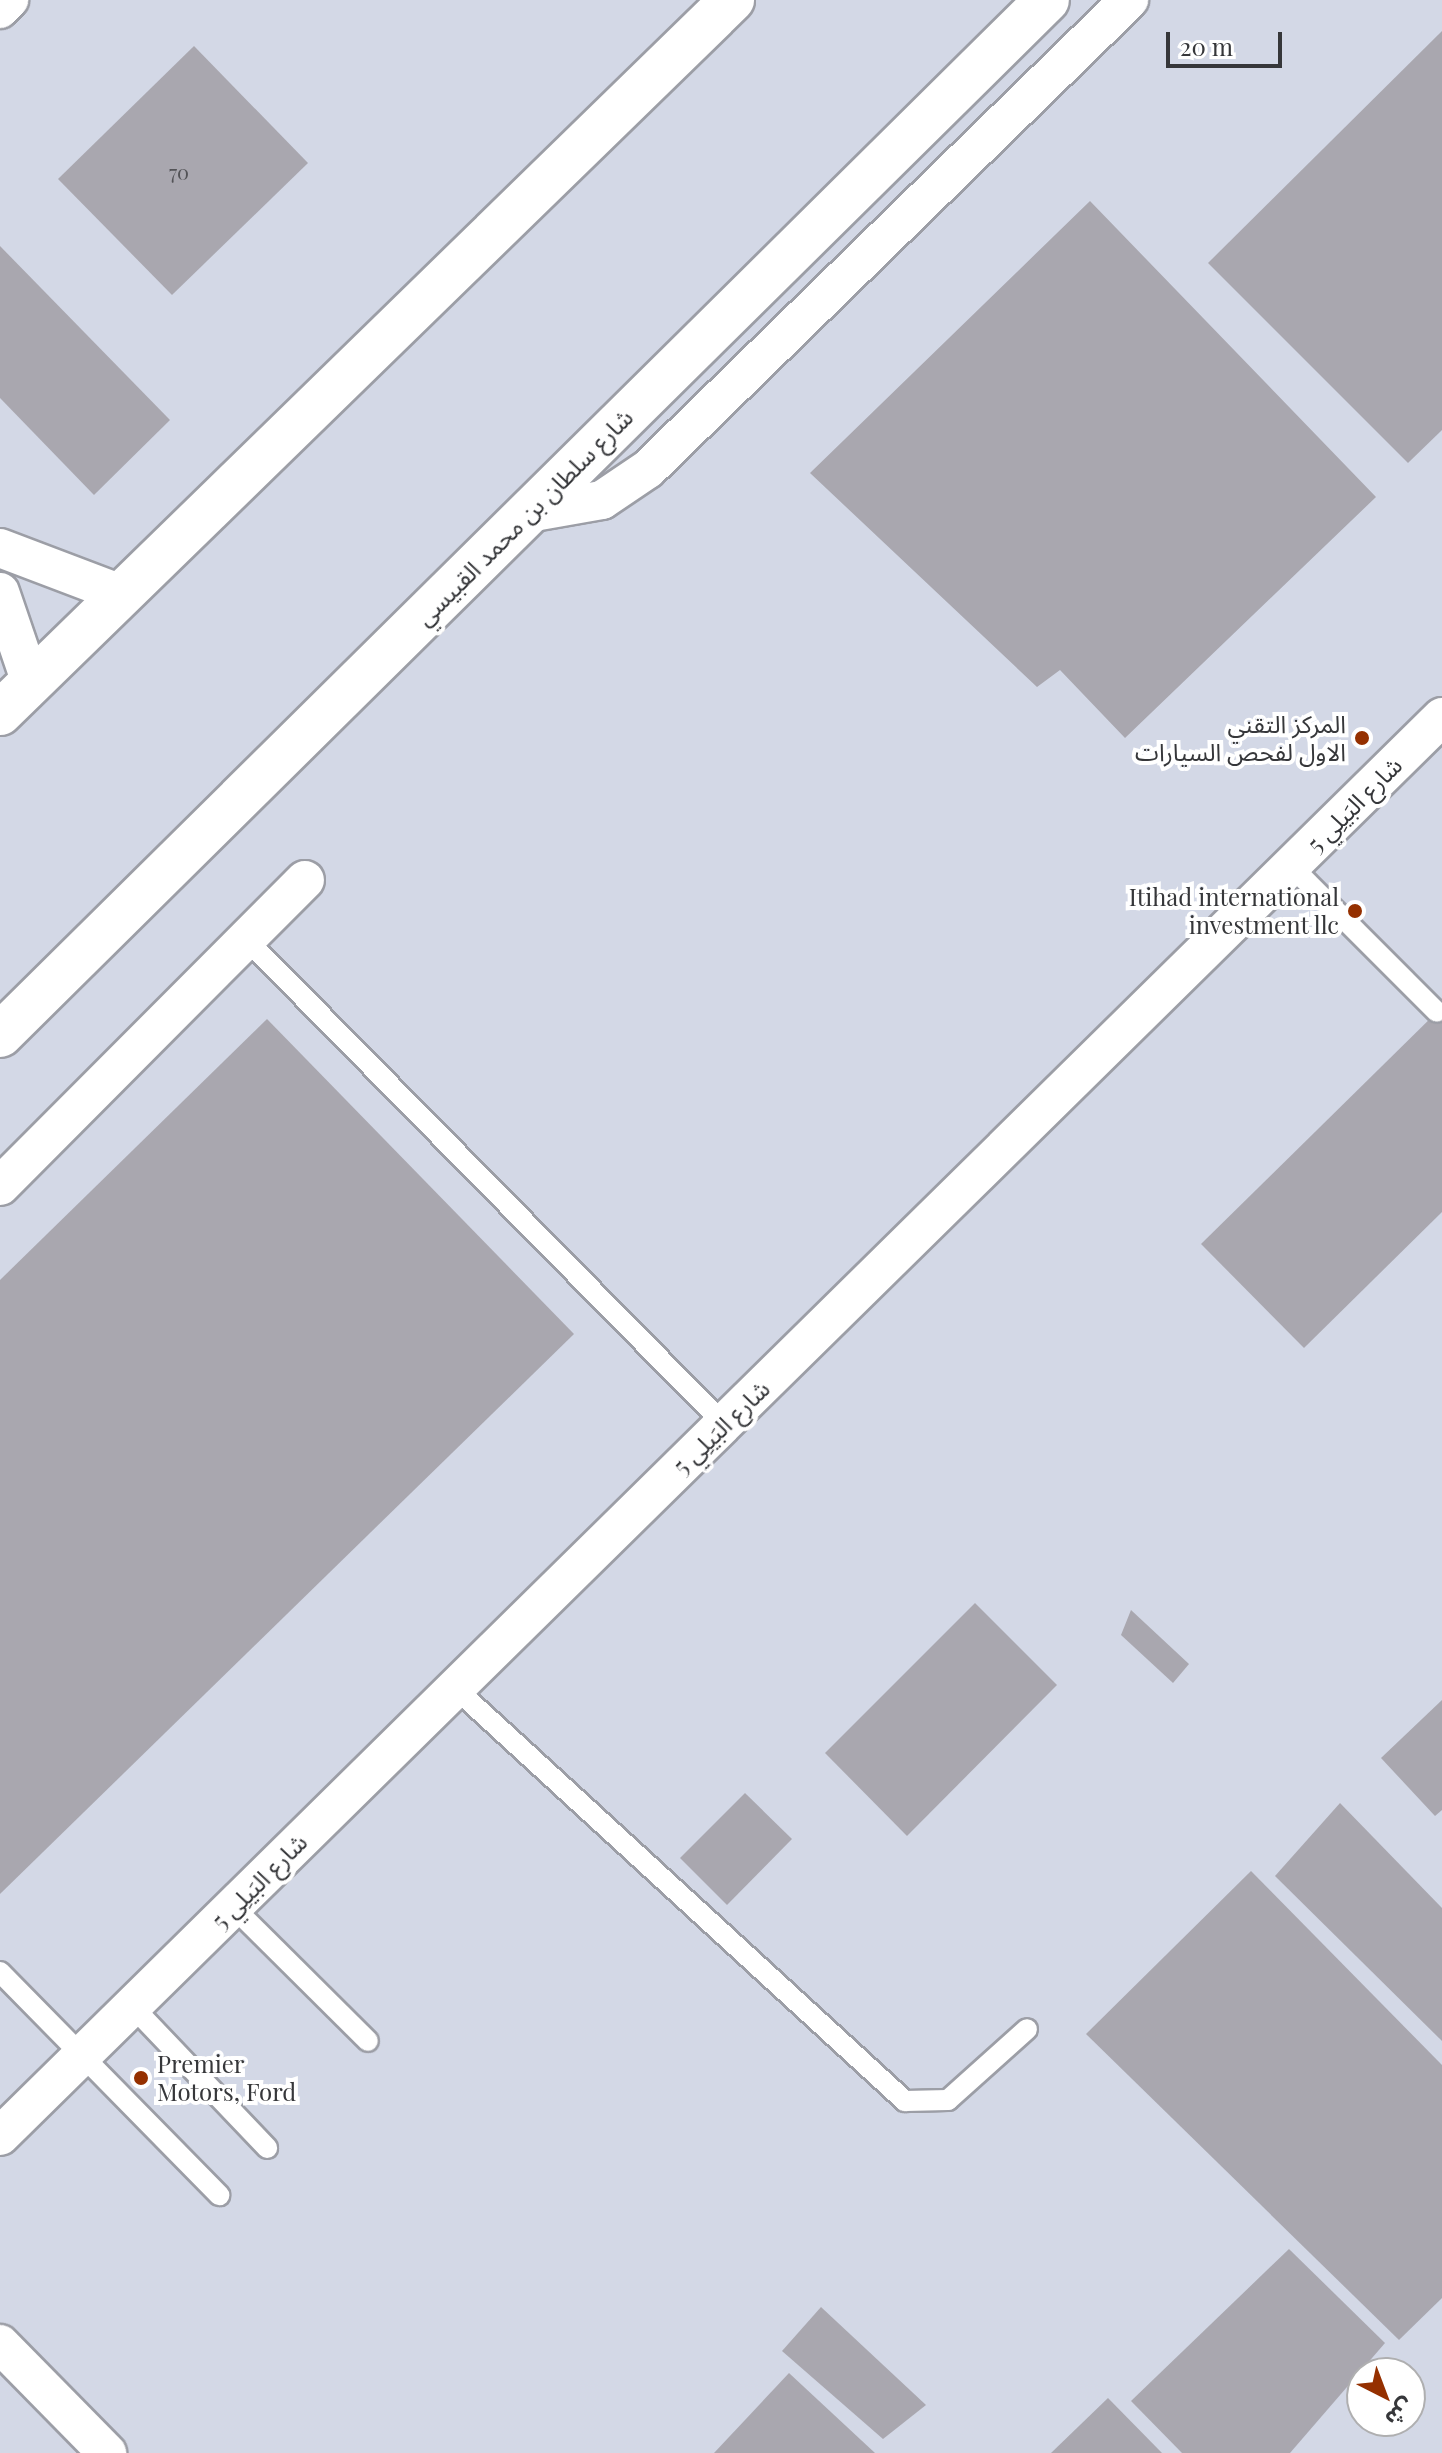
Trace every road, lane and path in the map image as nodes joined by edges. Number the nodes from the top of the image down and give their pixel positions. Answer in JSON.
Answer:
{"nodes":[{"id":1,"x":9,"y":0,"type":"edge"},
{"id":2,"x":732,"y":0,"type":"edge"},
{"id":3,"x":1047,"y":0,"type":"edge"},
{"id":4,"x":1129,"y":0,"type":"edge"},
{"id":5,"x":0,"y":9,"type":"edge"},
{"id":6,"x":528,"y":513,"type":"junction"},
{"id":7,"x":0,"y":548,"type":"edge"},
{"id":8,"x":0,"y":592,"type":"edge"},
{"id":9,"x":121,"y":594,"type":"junction"},
{"id":10,"x":31,"y":683,"type":"junction"},
{"id":11,"x":0,"y":713,"type":"edge"},
{"id":12,"x":1442,"y":717,"type":"edge"},
{"id":13,"x":1291,"y":866,"type":"junction"},
{"id":14,"x":305,"y":880,"type":"dead end"},
{"id":15,"x":246,"y":939,"type":"junction"},
{"id":16,"x":1437,"y":1012,"type":"dead end"},
{"id":17,"x":0,"y":1035,"type":"edge"},
{"id":18,"x":7,"y":1173,"type":"edge"},
{"id":19,"x":724,"y":1424,"type":"junction"},
{"id":20,"x":455,"y":1688,"type":"junction"},
{"id":21,"x":233,"y":1907,"type":"junction"},
{"id":22,"x":0,"y":1972,"type":"edge"},
{"id":23,"x":132,"y":2006,"type":"junction"},
{"id":24,"x":1027,"y":2029,"type":"dead end"},
{"id":25,"x":368,"y":2041,"type":"dead end"},
{"id":26,"x":81,"y":2056,"type":"junction"},
{"id":27,"x":0,"y":2136,"type":"edge"},
{"id":28,"x":267,"y":2148,"type":"dead end"},
{"id":29,"x":219,"y":2195,"type":"dead end"},
{"id":30,"x":0,"y":2344,"type":"edge"},
{"id":31,"x":107,"y":2453,"type":"edge"}],
"edges":[{"from":1,"to":5,"type":"street"},
{"from":2,"to":9,"type":"main road"},
{"from":3,"to":6,"type":"main road","name":"شارع سلطان بن محمد القبيسي"},
{"from":4,"to":6,"type":"street"},
{"from":6,"to":17,"type":"main road","name":"شارع سلطان بن محمد القبيسي"},
{"from":7,"to":9,"type":"street"},
{"from":8,"to":10,"type":"street"},
{"from":9,"to":10,"type":"main road"},
{"from":10,"to":11,"type":"main road"},
{"from":12,"to":13,"type":"street","name":"شارع البَيلِي 5"},
{"from":13,"to":16,"type":"lane"},
{"from":13,"to":19,"type":"street","name":"شارع البَيلِي 5"},
{"from":14,"to":15,"type":"street"},
{"from":15,"to":18,"type":"street"},
{"from":15,"to":19,"type":"lane"},
{"from":19,"to":20,"type":"street","name":"شارع البَيلِي 5"},
{"from":20,"to":21,"type":"street","name":"شارع البَيلِي 5"},
{"from":20,"to":24,"type":"lane"},
{"from":21,"to":23,"type":"street","name":"شارع البَيلِي 5"},
{"from":21,"to":25,"type":"lane"},
{"from":22,"to":26,"type":"lane"},
{"from":23,"to":26,"type":"street","name":"شارع البَيلِي 5"},
{"from":23,"to":28,"type":"lane"},
{"from":26,"to":27,"type":"street","name":"شارع البَيلِي 5"},
{"from":26,"to":29,"type":"lane"},
{"from":30,"to":31,"type":"street"}]}
